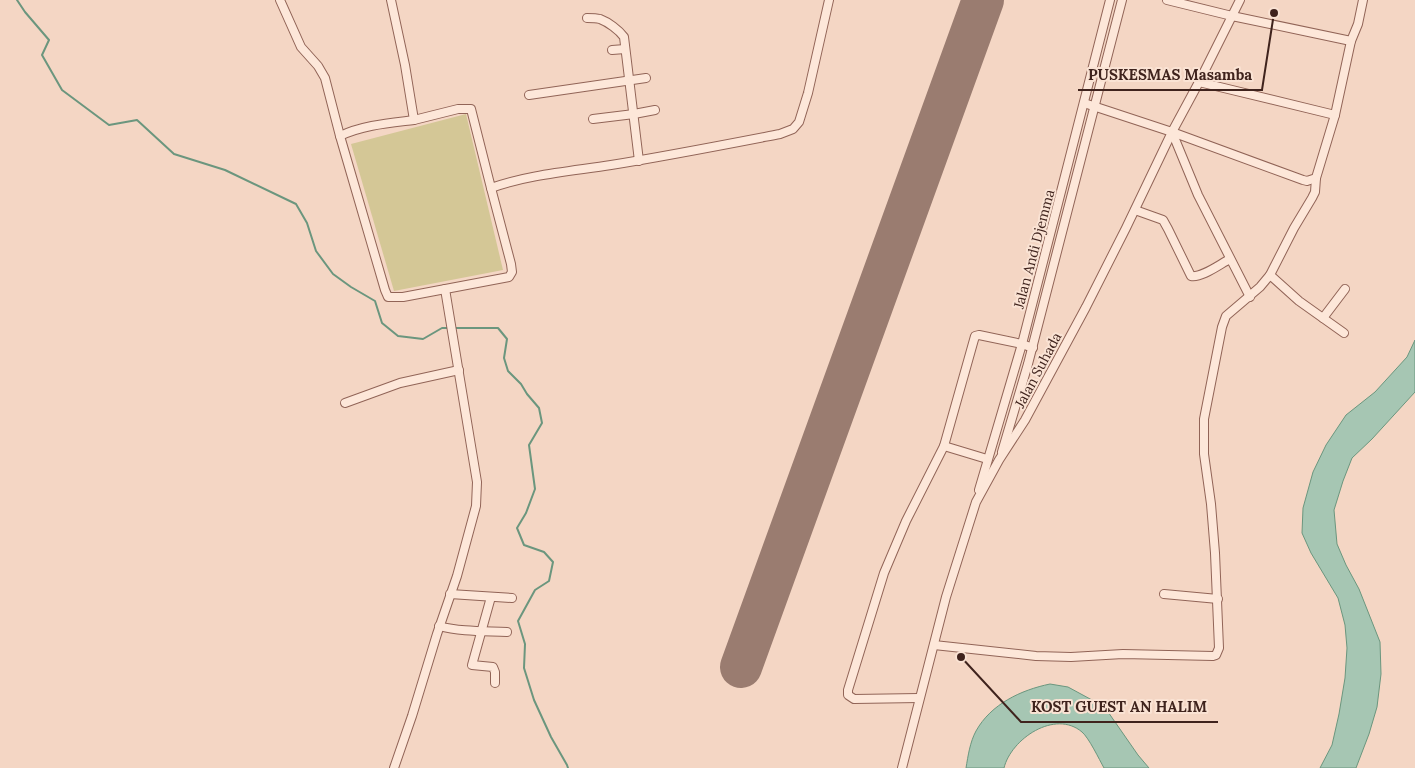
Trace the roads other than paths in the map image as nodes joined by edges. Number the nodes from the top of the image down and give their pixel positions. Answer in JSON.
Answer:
{"nodes":[{"id":1,"x":280,"y":0,"type":"edge"},
{"id":2,"x":391,"y":0,"type":"edge"},
{"id":3,"x":829,"y":0,"type":"edge"},
{"id":4,"x":1110,"y":0,"type":"edge"},
{"id":5,"x":1122,"y":0,"type":"edge"},
{"id":6,"x":1167,"y":0,"type":"edge"},
{"id":7,"x":1240,"y":0,"type":"edge"},
{"id":8,"x":1363,"y":0,"type":"edge"},
{"id":9,"x":1232,"y":16,"type":"junction"},
{"id":10,"x":587,"y":18,"type":"dead end"},
{"id":11,"x":1352,"y":40,"type":"junction"},
{"id":12,"x":625,"y":49,"type":"junction"},
{"id":13,"x":612,"y":50,"type":"dead end"},
{"id":14,"x":646,"y":78,"type":"dead end"},
{"id":15,"x":629,"y":81,"type":"junction"},
{"id":16,"x":1199,"y":82,"type":"junction"},
{"id":17,"x":529,"y":95,"type":"dead end"},
{"id":18,"x":1084,"y":103,"type":"junction"},
{"id":19,"x":1095,"y":106,"type":"junction"},
{"id":20,"x":655,"y":110,"type":"dead end"},
{"id":21,"x":634,"y":114,"type":"junction"},
{"id":22,"x":1335,"y":115,"type":"junction"},
{"id":23,"x":593,"y":119,"type":"dead end"},
{"id":24,"x":414,"y":120,"type":"junction"},
{"id":25,"x":1172,"y":132,"type":"junction"},
{"id":26,"x":340,"y":136,"type":"junction"},
{"id":27,"x":639,"y":161,"type":"junction"},
{"id":28,"x":1316,"y":178,"type":"junction"},
{"id":29,"x":491,"y":188,"type":"junction"},
{"id":30,"x":1135,"y":210,"type":"junction"},
{"id":31,"x":1045,"y":257,"type":"junction"},
{"id":32,"x":1055,"y":259,"type":"junction"},
{"id":33,"x":1230,"y":259,"type":"junction"},
{"id":34,"x":1270,"y":274,"type":"junction"},
{"id":35,"x":446,"y":289,"type":"junction"},
{"id":36,"x":1345,"y":289,"type":"dead end"},
{"id":37,"x":1250,"y":297,"type":"junction"},
{"id":38,"x":1323,"y":318,"type":"junction"},
{"id":39,"x":1344,"y":333,"type":"dead end"},
{"id":40,"x":1022,"y":344,"type":"junction"},
{"id":41,"x":1032,"y":348,"type":"junction"},
{"id":42,"x":459,"y":370,"type":"junction"},
{"id":43,"x":345,"y":403,"type":"dead end"},
{"id":44,"x":944,"y":446,"type":"junction"},
{"id":45,"x":988,"y":459,"type":"junction"},
{"id":46,"x":999,"y":460,"type":"junction"},
{"id":47,"x":976,"y":502,"type":"junction"},
{"id":48,"x":450,"y":594,"type":"junction"},
{"id":49,"x":1164,"y":594,"type":"dead end"},
{"id":50,"x":491,"y":597,"type":"junction"},
{"id":51,"x":512,"y":598,"type":"dead end"},
{"id":52,"x":1218,"y":599,"type":"junction"},
{"id":53,"x":439,"y":626,"type":"junction"},
{"id":54,"x":482,"y":632,"type":"junction"},
{"id":55,"x":507,"y":632,"type":"dead end"},
{"id":56,"x":934,"y":644,"type":"junction"},
{"id":57,"x":495,"y":684,"type":"dead end"},
{"id":58,"x":919,"y":698,"type":"junction"},
{"id":59,"x":394,"y":768,"type":"edge"},
{"id":60,"x":902,"y":768,"type":"edge"}],
"edges":[{"from":1,"to":26,"type":"street"},
{"from":2,"to":24,"type":"street"},
{"from":3,"to":27,"type":"street"},
{"from":4,"to":18,"type":"street","name":"Jalan Andi Djemma"},
{"from":5,"to":19,"type":"street","name":"Jalan Andi Djemma"},
{"from":6,"to":9,"type":"street"},
{"from":7,"to":9,"type":"street","name":"Jalan Suhada"},
{"from":8,"to":11,"type":"street"},
{"from":9,"to":11,"type":"street"},
{"from":9,"to":16,"type":"street","name":"Jalan Suhada"},
{"from":10,"to":12,"type":"street"},
{"from":11,"to":22,"type":"street"},
{"from":12,"to":13,"type":"street"},
{"from":12,"to":15,"type":"street"},
{"from":14,"to":15,"type":"street"},
{"from":15,"to":17,"type":"street"},
{"from":15,"to":21,"type":"street"},
{"from":16,"to":22,"type":"street"},
{"from":16,"to":25,"type":"street","name":"Jalan Suhada"},
{"from":18,"to":19,"type":"street"},
{"from":18,"to":31,"type":"street","name":"Jalan Andi Djemma"},
{"from":19,"to":25,"type":"street"},
{"from":19,"to":32,"type":"street","name":"Jalan Andi Djemma"},
{"from":20,"to":21,"type":"street"},
{"from":21,"to":23,"type":"street"},
{"from":21,"to":27,"type":"street"},
{"from":22,"to":28,"type":"street"},
{"from":24,"to":26,"type":"street"},
{"from":24,"to":29,"type":"street"},
{"from":25,"to":28,"type":"street"},
{"from":25,"to":30,"type":"street","name":"Jalan Suhada"},
{"from":25,"to":33,"type":"street"},
{"from":26,"to":35,"type":"street"},
{"from":27,"to":29,"type":"street"},
{"from":28,"to":34,"type":"street"},
{"from":29,"to":35,"type":"street"},
{"from":30,"to":33,"type":"street"},
{"from":30,"to":46,"type":"street","name":"Jalan Suhada"},
{"from":31,"to":32,"type":"street"},
{"from":31,"to":40,"type":"street","name":"Jalan Andi Djemma"},
{"from":32,"to":41,"type":"street","name":"Jalan Andi Djemma"},
{"from":33,"to":37,"type":"street"},
{"from":34,"to":37,"type":"street"},
{"from":34,"to":38,"type":"street"},
{"from":35,"to":42,"type":"street"},
{"from":36,"to":38,"type":"street"},
{"from":37,"to":52,"type":"street"},
{"from":38,"to":39,"type":"street"},
{"from":40,"to":41,"type":"street"},
{"from":40,"to":44,"type":"street"},
{"from":40,"to":45,"type":"street","name":"Jalan Andi Djemma"},
{"from":41,"to":46,"type":"street","name":"Jalan Andi Djemma"},
{"from":42,"to":43,"type":"street"},
{"from":42,"to":48,"type":"street"},
{"from":44,"to":45,"type":"street"},
{"from":44,"to":58,"type":"street"},
{"from":45,"to":47,"type":"street","name":"Jalan Andi Djemma"},
{"from":46,"to":47,"type":"street","name":"Jalan Suhada"},
{"from":47,"to":56,"type":"street","name":"Jalan Suhada"},
{"from":48,"to":50,"type":"street"},
{"from":48,"to":53,"type":"street"},
{"from":49,"to":52,"type":"street"},
{"from":50,"to":51,"type":"street"},
{"from":50,"to":54,"type":"street"},
{"from":52,"to":56,"type":"street"},
{"from":53,"to":54,"type":"street"},
{"from":53,"to":59,"type":"street"},
{"from":54,"to":55,"type":"street"},
{"from":54,"to":57,"type":"street"},
{"from":56,"to":58,"type":"street","name":"Jalan Suhada"},
{"from":58,"to":60,"type":"street","name":"Jalan Suhada"}]}
